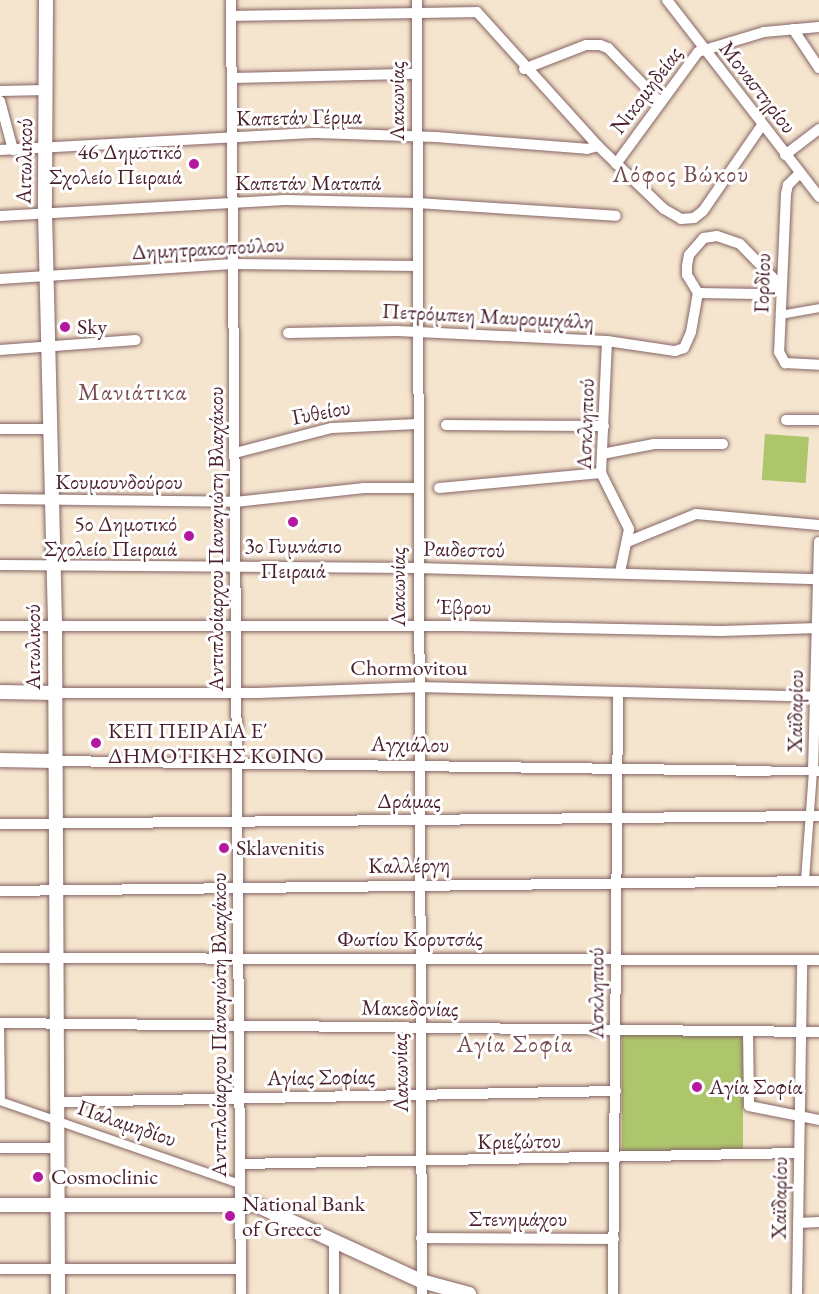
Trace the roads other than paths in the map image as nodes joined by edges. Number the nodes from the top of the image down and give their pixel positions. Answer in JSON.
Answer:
{"nodes":[{"id":1,"x":46,"y":0,"type":"edge"},
{"id":2,"x":231,"y":0,"type":"edge"},
{"id":3,"x":668,"y":0,"type":"edge"},
{"id":4,"x":417,"y":5,"type":"edge"},
{"id":5,"x":232,"y":16,"type":"junction"},
{"id":6,"x":819,"y":27,"type":"edge"},
{"id":7,"x":793,"y":29,"type":"junction"},
{"id":8,"x":703,"y":49,"type":"junction"},
{"id":9,"x":819,"y":68,"type":"edge"},
{"id":10,"x":525,"y":69,"type":"junction"},
{"id":11,"x":416,"y":74,"type":"junction"},
{"id":12,"x":233,"y":78,"type":"junction"},
{"id":13,"x":46,"y":90,"type":"junction"},
{"id":14,"x":0,"y":91,"type":"edge"},
{"id":15,"x":0,"y":101,"type":"edge"},
{"id":16,"x":661,"y":103,"type":"junction"},
{"id":17,"x":762,"y":125,"type":"junction"},
{"id":18,"x":819,"y":129,"type":"edge"},
{"id":19,"x":416,"y":137,"type":"junction"},
{"id":20,"x":232,"y":138,"type":"junction"},
{"id":21,"x":598,"y":146,"type":"junction"},
{"id":22,"x":45,"y":149,"type":"junction"},
{"id":23,"x":0,"y":150,"type":"edge"},
{"id":24,"x":13,"y":150,"type":"junction"},
{"id":25,"x":785,"y":155,"type":"junction"},
{"id":26,"x":616,"y":164,"type":"junction"},
{"id":27,"x":799,"y":174,"type":"junction"},
{"id":28,"x":819,"y":197,"type":"edge"},
{"id":29,"x":232,"y":203,"type":"junction"},
{"id":30,"x":417,"y":203,"type":"junction"},
{"id":31,"x":45,"y":213,"type":"junction"},
{"id":32,"x":0,"y":216,"type":"edge"},
{"id":33,"x":616,"y":216,"type":"dead end"},
{"id":34,"x":694,"y":218,"type":"junction"},
{"id":35,"x":704,"y":238,"type":"junction"},
{"id":36,"x":233,"y":264,"type":"junction"},
{"id":37,"x":418,"y":266,"type":"junction"},
{"id":38,"x":46,"y":276,"type":"junction"},
{"id":39,"x":0,"y":279,"type":"edge"},
{"id":40,"x":780,"y":285,"type":"junction"},
{"id":41,"x":698,"y":293,"type":"junction"},
{"id":42,"x":819,"y":308,"type":"edge"},
{"id":43,"x":780,"y":315,"type":"junction"},
{"id":44,"x":417,"y":332,"type":"junction"},
{"id":45,"x":288,"y":333,"type":"dead end"},
{"id":46,"x":136,"y":340,"type":"dead end"},
{"id":47,"x":607,"y":341,"type":"junction"},
{"id":48,"x":48,"y":348,"type":"junction"},
{"id":49,"x":0,"y":350,"type":"edge"},
{"id":50,"x":819,"y":365,"type":"edge"},
{"id":51,"x":786,"y":420,"type":"dead end"},
{"id":52,"x":819,"y":420,"type":"edge"},
{"id":53,"x":417,"y":424,"type":"junction"},
{"id":54,"x":446,"y":425,"type":"dead end"},
{"id":55,"x":604,"y":426,"type":"junction"},
{"id":56,"x":0,"y":429,"type":"edge"},
{"id":57,"x":51,"y":429,"type":"junction"},
{"id":58,"x":723,"y":444,"type":"dead end"},
{"id":59,"x":234,"y":453,"type":"junction"},
{"id":60,"x":602,"y":454,"type":"junction"},
{"id":61,"x":601,"y":473,"type":"junction"},
{"id":62,"x":417,"y":488,"type":"junction"},
{"id":63,"x":439,"y":488,"type":"dead end"},
{"id":64,"x":0,"y":499,"type":"edge"},
{"id":65,"x":52,"y":501,"type":"junction"},
{"id":66,"x":235,"y":502,"type":"junction"},
{"id":67,"x":819,"y":525,"type":"edge"},
{"id":68,"x":627,"y":542,"type":"junction"},
{"id":69,"x":819,"y":542,"type":"edge"},
{"id":70,"x":0,"y":565,"type":"edge"},
{"id":71,"x":53,"y":565,"type":"junction"},
{"id":72,"x":236,"y":567,"type":"junction"},
{"id":73,"x":417,"y":568,"type":"junction"},
{"id":74,"x":620,"y":572,"type":"junction"},
{"id":75,"x":818,"y":579,"type":"edge"},
{"id":76,"x":0,"y":626,"type":"edge"},
{"id":77,"x":418,"y":626,"type":"junction"},
{"id":78,"x":55,"y":627,"type":"junction"},
{"id":79,"x":236,"y":628,"type":"junction"},
{"id":80,"x":818,"y":628,"type":"edge"},
{"id":81,"x":418,"y":687,"type":"junction"},
{"id":82,"x":0,"y":692,"type":"edge"},
{"id":83,"x":618,"y":692,"type":"junction"},
{"id":84,"x":55,"y":693,"type":"junction"},
{"id":85,"x":237,"y":693,"type":"junction"},
{"id":86,"x":817,"y":697,"type":"edge"},
{"id":87,"x":0,"y":760,"type":"edge"},
{"id":88,"x":55,"y":761,"type":"junction"},
{"id":89,"x":237,"y":762,"type":"junction"},
{"id":90,"x":418,"y":765,"type":"junction"},
{"id":91,"x":618,"y":768,"type":"junction"},
{"id":92,"x":769,"y":771,"type":"joint"},
{"id":93,"x":816,"y":771,"type":"edge"},
{"id":94,"x":814,"y":817,"type":"edge"},
{"id":95,"x":418,"y":821,"type":"junction"},
{"id":96,"x":617,"y":821,"type":"junction"},
{"id":97,"x":237,"y":822,"type":"junction"},
{"id":98,"x":55,"y":823,"type":"junction"},
{"id":99,"x":0,"y":824,"type":"edge"},
{"id":100,"x":805,"y":881,"type":"junction"},
{"id":101,"x":819,"y":881,"type":"edge"},
{"id":102,"x":418,"y":883,"type":"junction"},
{"id":103,"x":616,"y":884,"type":"junction"},
{"id":104,"x":238,"y":890,"type":"junction"},
{"id":105,"x":0,"y":891,"type":"edge"},
{"id":106,"x":56,"y":891,"type":"junction"},
{"id":107,"x":0,"y":958,"type":"edge"},
{"id":108,"x":56,"y":958,"type":"junction"},
{"id":109,"x":239,"y":959,"type":"junction"},
{"id":110,"x":419,"y":959,"type":"junction"},
{"id":111,"x":616,"y":959,"type":"junction"},
{"id":112,"x":802,"y":960,"type":"junction"},
{"id":113,"x":819,"y":960,"type":"edge"},
{"id":114,"x":0,"y":1023,"type":"edge"},
{"id":115,"x":56,"y":1024,"type":"junction"},
{"id":116,"x":239,"y":1026,"type":"junction"},
{"id":117,"x":419,"y":1027,"type":"junction"},
{"id":118,"x":616,"y":1029,"type":"junction"},
{"id":119,"x":748,"y":1031,"type":"junction"},
{"id":120,"x":801,"y":1031,"type":"junction"},
{"id":121,"x":819,"y":1032,"type":"edge"},
{"id":122,"x":618,"y":1091,"type":"junction"},
{"id":123,"x":420,"y":1095,"type":"junction"},
{"id":124,"x":240,"y":1098,"type":"junction"},
{"id":125,"x":0,"y":1101,"type":"edge"},
{"id":126,"x":57,"y":1102,"type":"junction"},
{"id":127,"x":800,"y":1116,"type":"junction"},
{"id":128,"x":819,"y":1120,"type":"edge"},
{"id":129,"x":57,"y":1121,"type":"junction"},
{"id":130,"x":0,"y":1148,"type":"edge"},
{"id":131,"x":57,"y":1148,"type":"junction"},
{"id":132,"x":799,"y":1153,"type":"junction"},
{"id":133,"x":615,"y":1159,"type":"junction"},
{"id":134,"x":421,"y":1162,"type":"junction"},
{"id":135,"x":240,"y":1164,"type":"junction"},
{"id":136,"x":240,"y":1184,"type":"junction"},
{"id":137,"x":240,"y":1203,"type":"junction"},
{"id":138,"x":57,"y":1204,"type":"junction"},
{"id":139,"x":0,"y":1205,"type":"edge"},
{"id":140,"x":819,"y":1222,"type":"edge"},
{"id":141,"x":798,"y":1223,"type":"junction"},
{"id":142,"x":422,"y":1238,"type":"junction"},
{"id":143,"x":614,"y":1239,"type":"junction"},
{"id":144,"x":334,"y":1240,"type":"junction"},
{"id":145,"x":0,"y":1269,"type":"edge"},
{"id":146,"x":58,"y":1269,"type":"junction"},
{"id":147,"x":240,"y":1269,"type":"junction"},
{"id":148,"x":421,"y":1288,"type":"edge"},
{"id":149,"x":58,"y":1294,"type":"edge"},
{"id":150,"x":241,"y":1294,"type":"edge"},
{"id":151,"x":334,"y":1294,"type":"edge"},
{"id":152,"x":469,"y":1294,"type":"edge"},
{"id":153,"x":613,"y":1294,"type":"edge"},
{"id":154,"x":797,"y":1294,"type":"edge"}],
"edges":[{"from":1,"to":13,"type":"street","name":"Αιτωλικού"},
{"from":2,"to":5,"type":"street","name":"Αντιπλοίαρχου Παναγιώτη Βλαχάκου"},
{"from":3,"to":8,"type":"street","name":"Μοναστηρίου"},
{"from":4,"to":5,"type":"street"},
{"from":4,"to":10,"type":"street"},
{"from":4,"to":11,"type":"street","name":"Λακωνίας"},
{"from":5,"to":12,"type":"street","name":"Αντιπλοίαρχου Παναγιώτη Βλαχάκου"},
{"from":6,"to":7,"type":"street","name":"Νικομηδείας"},
{"from":7,"to":8,"type":"street","name":"Νικομηδείας"},
{"from":7,"to":9,"type":"street"},
{"from":8,"to":16,"type":"street","name":"Νικομηδείας"},
{"from":8,"to":17,"type":"street","name":"Μοναστηρίου"},
{"from":10,"to":16,"type":"street"},
{"from":10,"to":21,"type":"street"},
{"from":11,"to":12,"type":"street"},
{"from":11,"to":19,"type":"street","name":"Λακωνίας"},
{"from":12,"to":20,"type":"street","name":"Αντιπλοίαρχου Παναγιώτη Βλαχάκου"},
{"from":13,"to":14,"type":"street"},
{"from":13,"to":22,"type":"street","name":"Αιτωλικού"},
{"from":15,"to":24,"type":"street"},
{"from":16,"to":26,"type":"street","name":"Νικομηδείας"},
{"from":17,"to":25,"type":"street","name":"Μοναστηρίου"},
{"from":17,"to":34,"type":"street"},
{"from":18,"to":25,"type":"street"},
{"from":19,"to":20,"type":"street","name":"Καπετάν Γέρμα"},
{"from":19,"to":21,"type":"street","name":"Καπετάν Γέρμα"},
{"from":19,"to":30,"type":"street","name":"Λακωνίας"},
{"from":20,"to":22,"type":"street","name":"Καπετάν Γέρμα"},
{"from":20,"to":29,"type":"street","name":"Αντιπλοίαρχου Παναγιώτη Βλαχάκου"},
{"from":21,"to":26,"type":"street"},
{"from":22,"to":24,"type":"street","name":"Καπετάν Γέρμα"},
{"from":22,"to":31,"type":"street","name":"Αιτωλικού"},
{"from":23,"to":24,"type":"street","name":"Καπετάν Γέρμα"},
{"from":25,"to":27,"type":"street","name":"Μοναστηρίου"},
{"from":26,"to":34,"type":"street"},
{"from":27,"to":28,"type":"street","name":"Μοναστηρίου"},
{"from":27,"to":40,"type":"street","name":"Γορδίου"},
{"from":29,"to":30,"type":"street","name":"Καπετάν Ματαπά"},
{"from":29,"to":31,"type":"street","name":"Καπετάν Ματαπά"},
{"from":29,"to":36,"type":"street","name":"Αντιπλοίαρχου Παναγιώτη Βλαχάκου"},
{"from":30,"to":33,"type":"street","name":"Καπετάν Ματαπά"},
{"from":30,"to":37,"type":"street","name":"Λακωνίας"},
{"from":31,"to":32,"type":"street","name":"Καπετάν Ματαπά"},
{"from":31,"to":38,"type":"street","name":"Αιτωλικού"},
{"from":34,"to":35,"type":"street"},
{"from":35,"to":40,"type":"street"},
{"from":35,"to":41,"type":"street"},
{"from":36,"to":37,"type":"street","name":"Δημητρακοπούλου"},
{"from":36,"to":38,"type":"street","name":"Δημητρακοπούλου"},
{"from":36,"to":59,"type":"street","name":"Αντιπλοίαρχου Παναγιώτη Βλαχάκου"},
{"from":37,"to":44,"type":"street","name":"Λακωνίας"},
{"from":38,"to":39,"type":"street","name":"Δημητρακοπούλου"},
{"from":38,"to":48,"type":"street","name":"Αιτωλικού"},
{"from":40,"to":41,"type":"street"},
{"from":40,"to":43,"type":"street","name":"Γορδίου"},
{"from":41,"to":47,"type":"street","name":"Πετρόμπεη Μαυρομιχάλη"},
{"from":42,"to":43,"type":"street"},
{"from":43,"to":50,"type":"street","name":"Γορδίου"},
{"from":44,"to":45,"type":"street","name":"Πετρόμπεη Μαυρομιχάλη"},
{"from":44,"to":47,"type":"street","name":"Πετρόμπεη Μαυρομιχάλη"},
{"from":44,"to":53,"type":"street","name":"Λακωνίας"},
{"from":46,"to":48,"type":"street"},
{"from":47,"to":55,"type":"street","name":"Ασκληπιού"},
{"from":48,"to":49,"type":"street"},
{"from":48,"to":57,"type":"street","name":"Αιτωλικού"},
{"from":51,"to":52,"type":"street"},
{"from":53,"to":59,"type":"street","name":"Γυθείου"},
{"from":53,"to":62,"type":"street","name":"Λακωνίας"},
{"from":54,"to":55,"type":"street"},
{"from":55,"to":60,"type":"street","name":"Ασκληπιού"},
{"from":56,"to":57,"type":"street"},
{"from":57,"to":65,"type":"street","name":"Αιτωλικού"},
{"from":58,"to":60,"type":"street"},
{"from":59,"to":66,"type":"street","name":"Αντιπλοίαρχου Παναγιώτη Βλαχάκου"},
{"from":60,"to":61,"type":"street","name":"Ασκληπιού"},
{"from":61,"to":63,"type":"street"},
{"from":61,"to":68,"type":"street","name":"Ασκληπιού"},
{"from":62,"to":66,"type":"street","name":"Κουμουνδούρου"},
{"from":62,"to":73,"type":"street","name":"Λακωνίας"},
{"from":64,"to":65,"type":"street","name":"Κουμουνδούρου"},
{"from":65,"to":66,"type":"street","name":"Κουμουνδούρου"},
{"from":65,"to":71,"type":"street","name":"Αιτωλικού"},
{"from":66,"to":72,"type":"street","name":"Αντιπλοίαρχου Παναγιώτη Βλαχάκου"},
{"from":67,"to":68,"type":"street"},
{"from":68,"to":74,"type":"street","name":"Ασκληπιού"},
{"from":69,"to":75,"type":"street","name":"Χαϊδαρίου"},
{"from":70,"to":71,"type":"street","name":"Ραιδεστού"},
{"from":71,"to":72,"type":"street","name":"Ραιδεστού"},
{"from":71,"to":78,"type":"street","name":"Αιτωλικού"},
{"from":72,"to":73,"type":"street","name":"Ραιδεστού"},
{"from":72,"to":79,"type":"street","name":"Αντιπλοίαρχου Παναγιώτη Βλαχάκου"},
{"from":73,"to":74,"type":"street","name":"Ραιδεστού"},
{"from":73,"to":77,"type":"street","name":"Λακωνίας"},
{"from":74,"to":75,"type":"street","name":"Ραιδεστού"},
{"from":75,"to":80,"type":"street","name":"Χαϊδαρίου"},
{"from":76,"to":78,"type":"street","name":"Έβρου"},
{"from":77,"to":79,"type":"street","name":"Έβρου"},
{"from":77,"to":80,"type":"street","name":"Έβρου"},
{"from":77,"to":81,"type":"street","name":"Λακωνίας"},
{"from":78,"to":79,"type":"street","name":"Έβρου"},
{"from":78,"to":84,"type":"street","name":"Αιτωλικού"},
{"from":79,"to":85,"type":"street","name":"Αντιπλοίαρχου Παναγιώτη Βλαχάκου"},
{"from":80,"to":86,"type":"street","name":"Χαϊδαρίου"},
{"from":81,"to":83,"type":"street","name":"Chormovitou"},
{"from":81,"to":85,"type":"street","name":"Chormovitou"},
{"from":81,"to":90,"type":"street","name":"Λακωνίας"},
{"from":82,"to":84,"type":"street","name":"Chormovitou"},
{"from":83,"to":86,"type":"street","name":"Chormovitou"},
{"from":83,"to":91,"type":"street","name":"Ασκληπιού"},
{"from":84,"to":85,"type":"street","name":"Chormovitou"},
{"from":84,"to":88,"type":"street","name":"Αιτωλικού"},
{"from":85,"to":89,"type":"street","name":"Αντιπλοίαρχου Παναγιώτη Βλαχάκου"},
{"from":86,"to":93,"type":"street","name":"Χαϊδαρίου"},
{"from":87,"to":88,"type":"street","name":"Αγχιάλου"},
{"from":88,"to":89,"type":"street","name":"Αγχιάλου"},
{"from":88,"to":98,"type":"street","name":"Αιτωλικού"},
{"from":89,"to":90,"type":"street","name":"Αγχιάλου"},
{"from":89,"to":97,"type":"street","name":"Αντιπλοίαρχου Παναγιώτη Βλαχάκου"},
{"from":90,"to":91,"type":"street","name":"Αγχιάλου"},
{"from":90,"to":95,"type":"street","name":"Λακωνίας"},
{"from":91,"to":92,"type":"street","name":"Αγχιάλου"},
{"from":91,"to":96,"type":"street","name":"Ασκληπιού"},
{"from":92,"to":93,"type":"street","name":"Αγχιάλου"},
{"from":93,"to":94,"type":"street","name":"Χαϊδαρίου"},
{"from":94,"to":96,"type":"street","name":"Δράμας"},
{"from":94,"to":100,"type":"street","name":"Χαϊδαρίου"},
{"from":95,"to":96,"type":"street","name":"Δράμας"},
{"from":95,"to":97,"type":"street","name":"Δράμας"},
{"from":95,"to":102,"type":"street","name":"Λακωνίας"},
{"from":96,"to":103,"type":"street","name":"Ασκληπιού"},
{"from":97,"to":98,"type":"street","name":"Δράμας"},
{"from":97,"to":104,"type":"street","name":"Αντιπλοίαρχου Παναγιώτη Βλαχάκου"},
{"from":98,"to":99,"type":"street","name":"Δράμας"},
{"from":98,"to":106,"type":"street","name":"Αιτωλικού"},
{"from":100,"to":101,"type":"street","name":"Καλλέργη"},
{"from":100,"to":103,"type":"street","name":"Καλλέργη"},
{"from":102,"to":103,"type":"street","name":"Καλλέργη"},
{"from":102,"to":104,"type":"street","name":"Καλλέργη"},
{"from":102,"to":110,"type":"street","name":"Λακωνίας"},
{"from":103,"to":111,"type":"street","name":"Ασκληπιού"},
{"from":104,"to":106,"type":"street","name":"Καλλέργη"},
{"from":104,"to":109,"type":"street","name":"Αντιπλοίαρχου Παναγιώτη Βλαχάκου"},
{"from":105,"to":106,"type":"street","name":"Καλλέργη"},
{"from":106,"to":108,"type":"street","name":"Αιτωλικού"},
{"from":107,"to":108,"type":"street","name":"Φωτίου Κορυτσάς"},
{"from":108,"to":109,"type":"street","name":"Φωτίου Κορυτσάς"},
{"from":108,"to":115,"type":"street","name":"Αιτωλικού"},
{"from":109,"to":110,"type":"street","name":"Φωτίου Κορυτσάς"},
{"from":109,"to":116,"type":"street","name":"Αντιπλοίαρχου Παναγιώτη Βλαχάκου"},
{"from":110,"to":111,"type":"street","name":"Φωτίου Κορυτσάς"},
{"from":110,"to":117,"type":"street","name":"Λακωνίας"},
{"from":111,"to":112,"type":"street","name":"Φωτίου Κορυτσάς"},
{"from":111,"to":118,"type":"street","name":"Ασκληπιού"},
{"from":112,"to":113,"type":"street","name":"Φωτίου Κορυτσάς"},
{"from":112,"to":120,"type":"street","name":"Χαϊδαρίου"},
{"from":114,"to":115,"type":"street","name":"Μακεδονίας"},
{"from":114,"to":125,"type":"street"},
{"from":115,"to":116,"type":"street","name":"Μακεδονίας"},
{"from":115,"to":126,"type":"street","name":"Αιτωλικού"},
{"from":116,"to":117,"type":"street","name":"Μακεδονίας"},
{"from":116,"to":124,"type":"street","name":"Αντιπλοίαρχου Παναγιώτη Βλαχάκου"},
{"from":117,"to":118,"type":"street","name":"Μακεδονίας"},
{"from":117,"to":123,"type":"street","name":"Λακωνίας"},
{"from":118,"to":119,"type":"street","name":"Μακεδονίας"},
{"from":118,"to":122,"type":"street","name":"Ασκληπιού"},
{"from":119,"to":120,"type":"street","name":"Μακεδονίας"},
{"from":119,"to":127,"type":"street"},
{"from":120,"to":121,"type":"street","name":"Μακεδονίας"},
{"from":120,"to":127,"type":"street","name":"Χαϊδαρίου"},
{"from":122,"to":123,"type":"street","name":"Αγίας Σοφίας"},
{"from":122,"to":133,"type":"street","name":"Ασκληπιού"},
{"from":123,"to":124,"type":"street","name":"Αγίας Σοφίας"},
{"from":123,"to":134,"type":"street","name":"Λακωνίας"},
{"from":124,"to":126,"type":"street","name":"Αγίας Σοφίας"},
{"from":124,"to":135,"type":"street","name":"Αντιπλοίαρχου Παναγιώτη Βλαχάκου"},
{"from":125,"to":129,"type":"street","name":"Παλαμηδίου"},
{"from":126,"to":129,"type":"street","name":"Αιτωλικού"},
{"from":127,"to":128,"type":"street"},
{"from":127,"to":132,"type":"street","name":"Χαϊδαρίου"},
{"from":129,"to":131,"type":"street","name":"Αιτωλικού"},
{"from":129,"to":136,"type":"street","name":"Παλαμηδίου"},
{"from":130,"to":131,"type":"street"},
{"from":131,"to":138,"type":"street","name":"Αιτωλικού"},
{"from":132,"to":133,"type":"street","name":"Κριεζώτου"},
{"from":132,"to":141,"type":"street","name":"Χαϊδαρίου"},
{"from":133,"to":134,"type":"street","name":"Κριεζώτου"},
{"from":133,"to":143,"type":"street","name":"Ασκληπιού"},
{"from":134,"to":135,"type":"street","name":"Κριεζώτου"},
{"from":134,"to":142,"type":"street","name":"Λακωνίας"},
{"from":135,"to":136,"type":"street","name":"Αντιπλοίαρχου Παναγιώτη Βλαχάκου"},
{"from":136,"to":137,"type":"street","name":"Αντιπλοίαρχου Παναγιώτη Βλαχάκου"},
{"from":137,"to":138,"type":"street"},
{"from":137,"to":144,"type":"street"},
{"from":137,"to":147,"type":"street","name":"Αντιπλοίαρχου Παναγιώτη Βλαχάκου"},
{"from":138,"to":139,"type":"street"},
{"from":138,"to":146,"type":"street","name":"Αιτωλικού"},
{"from":140,"to":141,"type":"street"},
{"from":141,"to":154,"type":"street","name":"Χαϊδαρίου"},
{"from":142,"to":143,"type":"street","name":"Στενημάχου"},
{"from":142,"to":148,"type":"street","name":"Λακωνίας"},
{"from":143,"to":153,"type":"street","name":"Ασκληπιού"},
{"from":144,"to":148,"type":"street"},
{"from":144,"to":151,"type":"street"},
{"from":145,"to":146,"type":"street"},
{"from":146,"to":147,"type":"street"},
{"from":146,"to":149,"type":"street","name":"Αιτωλικού"},
{"from":147,"to":150,"type":"street","name":"Αντιπλοίαρχου Παναγιώτη Βλαχάκου"},
{"from":148,"to":152,"type":"street"}]}
